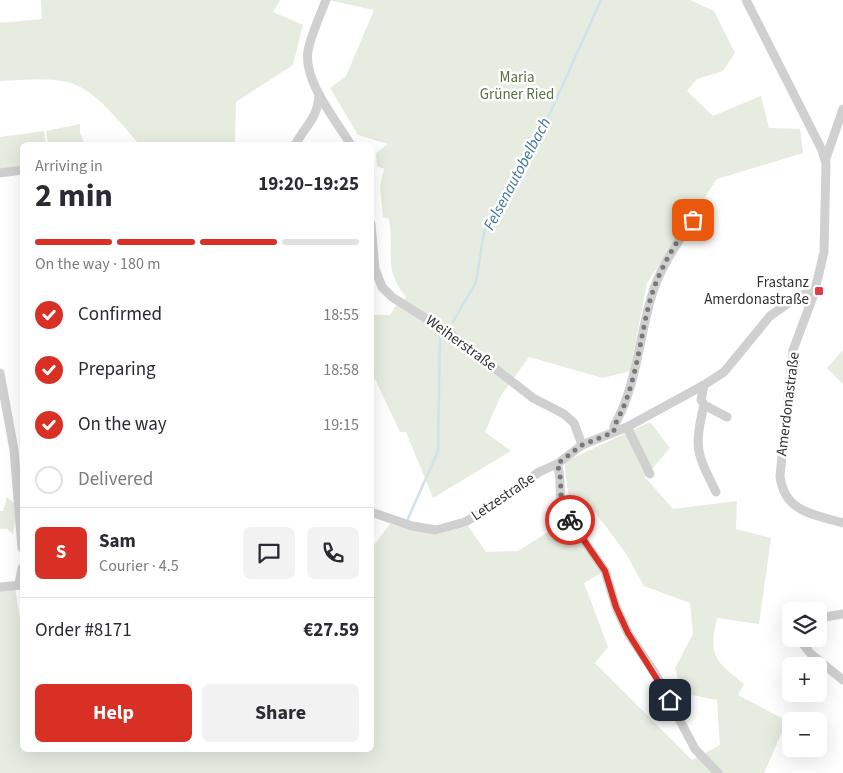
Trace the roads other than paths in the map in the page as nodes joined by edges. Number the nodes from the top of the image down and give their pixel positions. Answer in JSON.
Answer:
{"nodes":[{"id":1,"x":326,"y":0,"type":"edge"},
{"id":2,"x":746,"y":0,"type":"edge"},
{"id":3,"x":319,"y":93,"type":"junction"},
{"id":4,"x":843,"y":109,"type":"edge"},
{"id":5,"x":297,"y":142,"type":"edge"},
{"id":6,"x":349,"y":142,"type":"edge"},
{"id":7,"x":826,"y":158,"type":"junction"},
{"id":8,"x":20,"y":170,"type":"edge"},
{"id":9,"x":0,"y":173,"type":"edge"},
{"id":10,"x":697,"y":214,"type":"dead end"},
{"id":11,"x":374,"y":258,"type":"edge"},
{"id":12,"x":814,"y":294,"type":"junction"},
{"id":13,"x":0,"y":373,"type":"edge"},
{"id":14,"x":704,"y":385,"type":"junction"},
{"id":15,"x":704,"y":404,"type":"junction"},
{"id":16,"x":727,"y":417,"type":"dead end"},
{"id":17,"x":627,"y":427,"type":"junction"},
{"id":18,"x":614,"y":432,"type":"junction"},
{"id":19,"x":582,"y":445,"type":"junction"},
{"id":20,"x":557,"y":464,"type":"junction"},
{"id":21,"x":650,"y":474,"type":"dead end"},
{"id":22,"x":716,"y":492,"type":"dead end"},
{"id":23,"x":374,"y":513,"type":"edge"},
{"id":24,"x":843,"y":523,"type":"edge"},
{"id":25,"x":20,"y":524,"type":"edge"},
{"id":26,"x":20,"y":584,"type":"edge"},
{"id":27,"x":0,"y":587,"type":"edge"},
{"id":28,"x":843,"y":614,"type":"edge"},
{"id":29,"x":827,"y":617,"type":"edge"},
{"id":30,"x":806,"y":647,"type":"edge"},
{"id":31,"x":843,"y":680,"type":"edge"},
{"id":32,"x":718,"y":773,"type":"edge"}],
"edges":[{"from":1,"to":3,"type":"street"},
{"from":2,"to":7,"type":"street","name":"Amerdonastraße"},
{"from":3,"to":5,"type":"street"},
{"from":3,"to":6,"type":"street"},
{"from":4,"to":7,"type":"street"},
{"from":7,"to":12,"type":"street","name":"Amerdonastraße"},
{"from":8,"to":9,"type":"street"},
{"from":10,"to":18,"type":"street"},
{"from":11,"to":19,"type":"street","name":"Weiherstraße"},
{"from":12,"to":14,"type":"street","name":"Letzestraße"},
{"from":12,"to":24,"type":"street","name":"Amerdonastraße"},
{"from":13,"to":25,"type":"street"},
{"from":14,"to":15,"type":"street"},
{"from":14,"to":17,"type":"street","name":"Letzestraße"},
{"from":15,"to":16,"type":"street"},
{"from":15,"to":22,"type":"street"},
{"from":17,"to":18,"type":"street","name":"Letzestraße"},
{"from":17,"to":21,"type":"street"},
{"from":18,"to":19,"type":"street","name":"Letzestraße"},
{"from":19,"to":20,"type":"street","name":"Letzestraße"},
{"from":20,"to":23,"type":"street","name":"Letzestraße"},
{"from":20,"to":32,"type":"street"},
{"from":26,"to":27,"type":"street"},
{"from":28,"to":29,"type":"street"},
{"from":30,"to":31,"type":"street"}]}
